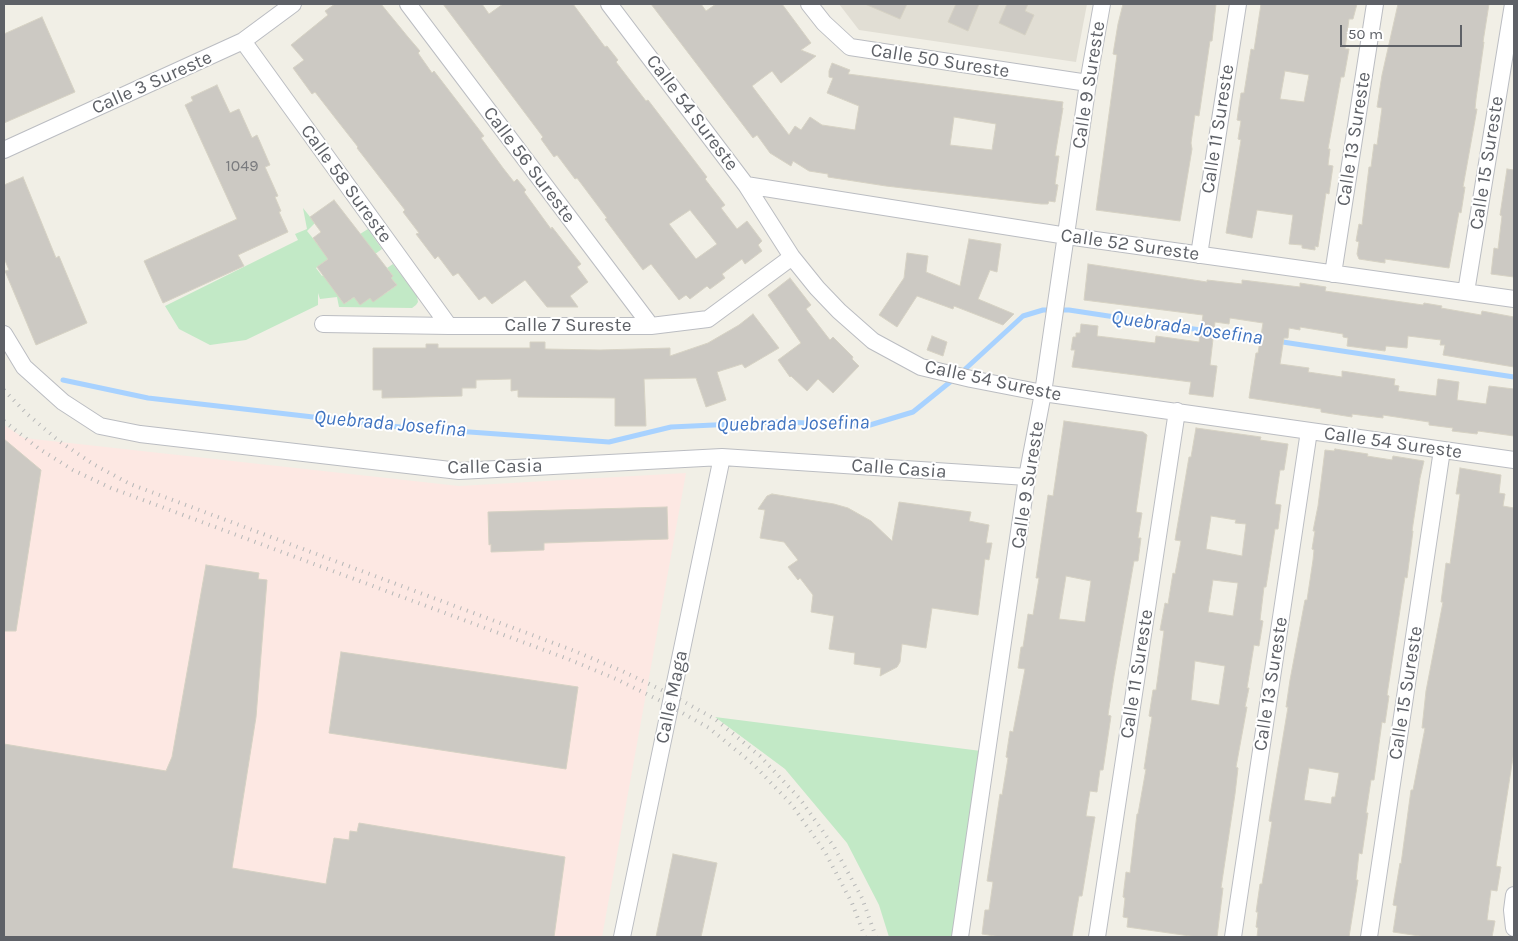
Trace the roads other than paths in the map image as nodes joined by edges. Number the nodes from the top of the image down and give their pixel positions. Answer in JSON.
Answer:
{"nodes":[{"id":1,"x":293,"y":4,"type":"edge"},
{"id":2,"x":408,"y":4,"type":"edge"},
{"id":3,"x":609,"y":4,"type":"edge"},
{"id":4,"x":809,"y":4,"type":"edge"},
{"id":5,"x":1102,"y":4,"type":"edge"},
{"id":6,"x":1238,"y":4,"type":"edge"},
{"id":7,"x":1376,"y":4,"type":"edge"},
{"id":8,"x":1513,"y":4,"type":"edge"},
{"id":9,"x":243,"y":41,"type":"junction"},
{"id":10,"x":1088,"y":84,"type":"junction"},
{"id":11,"x":4,"y":150,"type":"edge"},
{"id":12,"x":746,"y":185,"type":"junction"},
{"id":13,"x":1067,"y":236,"type":"junction"},
{"id":14,"x":1199,"y":255,"type":"junction"},
{"id":15,"x":792,"y":257,"type":"junction"},
{"id":16,"x":1333,"y":274,"type":"junction"},
{"id":17,"x":1466,"y":292,"type":"junction"},
{"id":18,"x":1514,"y":299,"type":"edge"},
{"id":19,"x":323,"y":324,"type":"dead end"},
{"id":20,"x":449,"y":326,"type":"junction"},
{"id":21,"x":651,"y":326,"type":"junction"},
{"id":22,"x":4,"y":334,"type":"edge"},
{"id":23,"x":1043,"y":393,"type":"junction"},
{"id":24,"x":1177,"y":411,"type":"junction"},
{"id":25,"x":1309,"y":431,"type":"junction"},
{"id":26,"x":1442,"y":450,"type":"junction"},
{"id":27,"x":722,"y":457,"type":"junction"},
{"id":28,"x":1514,"y":460,"type":"edge"},
{"id":29,"x":1027,"y":477,"type":"junction"},
{"id":30,"x":1514,"y":895,"type":"edge"},
{"id":31,"x":1514,"y":928,"type":"edge"},
{"id":32,"x":622,"y":937,"type":"edge"},
{"id":33,"x":960,"y":937,"type":"edge"},
{"id":34,"x":1097,"y":937,"type":"edge"},
{"id":35,"x":1233,"y":937,"type":"edge"},
{"id":36,"x":1369,"y":937,"type":"edge"}],
"edges":[{"from":1,"to":9,"type":"street","name":"Calle 3 Sureste"},
{"from":2,"to":21,"type":"street","name":"Calle 56 Sureste"},
{"from":3,"to":12,"type":"street","name":"Calle 54 Sureste"},
{"from":4,"to":10,"type":"street","name":"Calle 50 Sureste"},
{"from":5,"to":10,"type":"street","name":"Calle 9 Sureste"},
{"from":6,"to":14,"type":"street","name":"Calle 11 Sureste"},
{"from":7,"to":16,"type":"street","name":"Calle 13 Sureste"},
{"from":8,"to":17,"type":"street","name":"Calle 15 Sureste"},
{"from":9,"to":11,"type":"street","name":"Calle 3 Sureste"},
{"from":9,"to":20,"type":"street","name":"Calle 58 Sureste"},
{"from":10,"to":13,"type":"street","name":"Calle 9 Sureste"},
{"from":12,"to":13,"type":"street","name":"Calle 52 Sureste"},
{"from":12,"to":15,"type":"street","name":"Calle 54 Sureste"},
{"from":13,"to":14,"type":"street","name":"Calle 52 Sureste"},
{"from":13,"to":23,"type":"street","name":"Calle 9 Sureste"},
{"from":14,"to":16,"type":"street","name":"Calle 52 Sureste"},
{"from":15,"to":21,"type":"street","name":"Calle 7 Sureste"},
{"from":15,"to":23,"type":"street","name":"Calle 54 Sureste"},
{"from":16,"to":17,"type":"street","name":"Calle 52 Sureste"},
{"from":17,"to":18,"type":"street","name":"Calle 52 Sureste"},
{"from":19,"to":20,"type":"street","name":"Calle 7 Sureste"},
{"from":20,"to":21,"type":"street","name":"Calle 7 Sureste"},
{"from":22,"to":27,"type":"street","name":"Calle Casia"},
{"from":23,"to":24,"type":"street","name":"Calle 54 Sureste"},
{"from":23,"to":29,"type":"street","name":"Calle 9 Sureste"},
{"from":24,"to":25,"type":"street","name":"Calle 54 Sureste"},
{"from":24,"to":34,"type":"street","name":"Calle 11 Sureste"},
{"from":25,"to":26,"type":"street","name":"Calle 54 Sureste"},
{"from":25,"to":35,"type":"street","name":"Calle 13 Sureste"},
{"from":26,"to":28,"type":"street","name":"Calle 54 Sureste"},
{"from":26,"to":36,"type":"street","name":"Calle 15 Sureste"},
{"from":27,"to":29,"type":"street","name":"Calle Casia"},
{"from":27,"to":32,"type":"street","name":"Calle Maga"},
{"from":29,"to":33,"type":"street","name":"Calle 9 Sureste"},
{"from":30,"to":31,"type":"street"}]}
